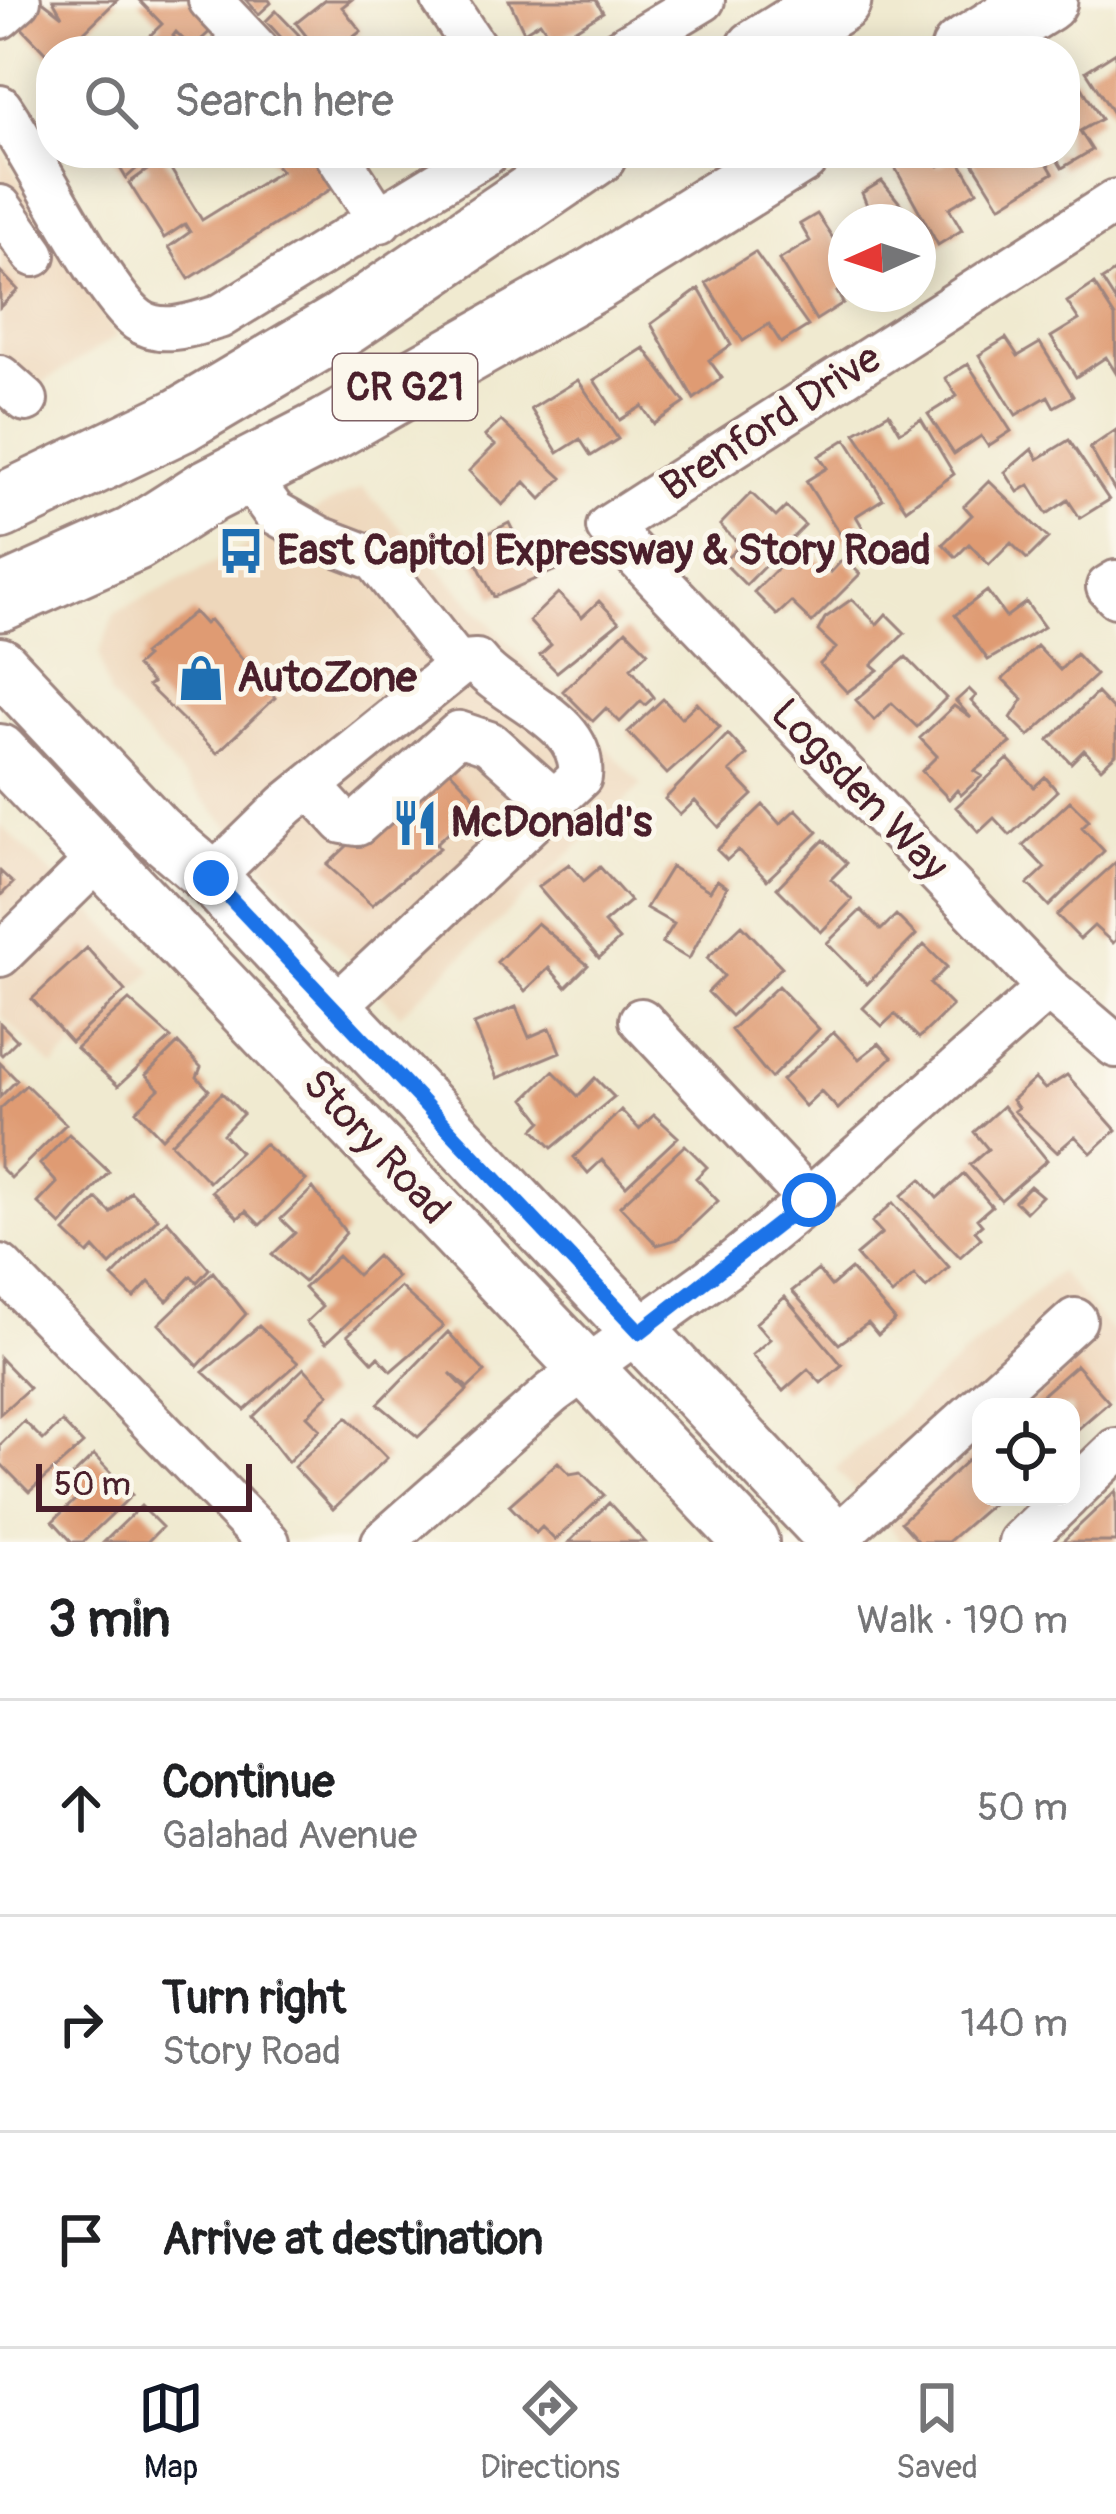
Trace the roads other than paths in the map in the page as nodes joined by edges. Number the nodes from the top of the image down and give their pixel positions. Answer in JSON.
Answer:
{"nodes":[{"id":1,"x":19,"y":0,"type":"edge"},
{"id":2,"x":210,"y":0,"type":"edge"},
{"id":3,"x":443,"y":0,"type":"edge"},
{"id":4,"x":703,"y":0,"type":"edge"},
{"id":5,"x":839,"y":0,"type":"edge"},
{"id":6,"x":1045,"y":0,"type":"edge"},
{"id":7,"x":0,"y":17,"type":"edge"},
{"id":8,"x":244,"y":36,"type":"edge"},
{"id":9,"x":468,"y":36,"type":"edge"},
{"id":10,"x":643,"y":36,"type":"edge"},
{"id":11,"x":782,"y":36,"type":"edge"},
{"id":12,"x":987,"y":36,"type":"edge"},
{"id":13,"x":0,"y":107,"type":"edge"},
{"id":14,"x":14,"y":161,"type":"edge"},
{"id":15,"x":346,"y":168,"type":"edge"},
{"id":16,"x":463,"y":168,"type":"edge"},
{"id":17,"x":573,"y":168,"type":"edge"},
{"id":18,"x":774,"y":168,"type":"edge"},
{"id":19,"x":1116,"y":201,"type":"edge"},
{"id":20,"x":0,"y":207,"type":"edge"},
{"id":21,"x":380,"y":221,"type":"junction"},
{"id":22,"x":34,"y":255,"type":"dead end"},
{"id":23,"x":244,"y":472,"type":"junction"},
{"id":24,"x":0,"y":507,"type":"edge"},
{"id":25,"x":608,"y":527,"type":"joint"},
{"id":26,"x":1116,"y":582,"type":"edge"},
{"id":27,"x":1116,"y":596,"type":"edge"},
{"id":28,"x":0,"y":599,"type":"edge"},
{"id":29,"x":0,"y":665,"type":"edge"},
{"id":30,"x":459,"y":665,"type":"junction"},
{"id":31,"x":0,"y":752,"type":"edge"},
{"id":32,"x":310,"y":786,"type":"junction"},
{"id":33,"x":546,"y":794,"type":"junction"},
{"id":34,"x":103,"y":854,"type":"junction"},
{"id":35,"x":211,"y":878,"type":"junction"},
{"id":36,"x":0,"y":955,"type":"edge"},
{"id":37,"x":1048,"y":988,"type":"junction"},
{"id":38,"x":334,"y":1008,"type":"junction"},
{"id":39,"x":641,"y":1020,"type":"dead end"},
{"id":40,"x":1116,"y":1046,"type":"edge"},
{"id":41,"x":809,"y":1200,"type":"junction"},
{"id":42,"x":0,"y":1266,"type":"edge"},
{"id":43,"x":1076,"y":1320,"type":"dead end"},
{"id":44,"x":640,"y":1332,"type":"junction"},
{"id":45,"x":585,"y":1371,"type":"junction"},
{"id":46,"x":1116,"y":1450,"type":"edge"},
{"id":47,"x":1080,"y":1484,"type":"edge"},
{"id":48,"x":1058,"y":1506,"type":"edge"},
{"id":49,"x":837,"y":1540,"type":"edge"},
{"id":50,"x":268,"y":1542,"type":"edge"},
{"id":51,"x":383,"y":1542,"type":"edge"},
{"id":52,"x":751,"y":1542,"type":"edge"},
{"id":53,"x":1020,"y":1542,"type":"edge"}],
"edges":[{"from":1,"to":7,"type":"street"},
{"from":2,"to":8,"type":"street"},
{"from":3,"to":9,"type":"street"},
{"from":4,"to":10,"type":"street"},
{"from":5,"to":11,"type":"highway"},
{"from":6,"to":12,"type":"highway"},
{"from":13,"to":14,"type":"street"},
{"from":14,"to":21,"type":"street"},
{"from":15,"to":21,"type":"street"},
{"from":16,"to":21,"type":"street"},
{"from":17,"to":24,"type":"highway","number":"CR G21"},
{"from":18,"to":23,"type":"highway","number":"CR G21"},
{"from":19,"to":25,"type":"street","name":"Brenford Drive"},
{"from":20,"to":22,"type":"street"},
{"from":23,"to":28,"type":"highway","number":"CR G21"},
{"from":23,"to":30,"type":"street"},
{"from":25,"to":37,"type":"street","name":"Logsden Way"},
{"from":26,"to":27,"type":"street"},
{"from":29,"to":35,"type":"main road","name":"Story Road"},
{"from":30,"to":32,"type":"street"},
{"from":30,"to":33,"type":"street"},
{"from":31,"to":34,"type":"main road","name":"Story Road"},
{"from":32,"to":33,"type":"street"},
{"from":32,"to":35,"type":"street"},
{"from":33,"to":38,"type":"street"},
{"from":34,"to":36,"type":"street"},
{"from":34,"to":45,"type":"main road","name":"Story Road"},
{"from":35,"to":38,"type":"main road","name":"Story Road"},
{"from":37,"to":40,"type":"street","name":"Logsden Way"},
{"from":37,"to":41,"type":"street"},
{"from":38,"to":44,"type":"main road","name":"Story Road"},
{"from":39,"to":41,"type":"street"},
{"from":41,"to":44,"type":"street"},
{"from":42,"to":50,"type":"street"},
{"from":43,"to":49,"type":"street"},
{"from":44,"to":45,"type":"street"},
{"from":44,"to":49,"type":"main road","name":"Story Road"},
{"from":45,"to":51,"type":"street"},
{"from":45,"to":52,"type":"main road","name":"Story Road"},
{"from":46,"to":47,"type":"street"},
{"from":48,"to":53,"type":"street"}]}
